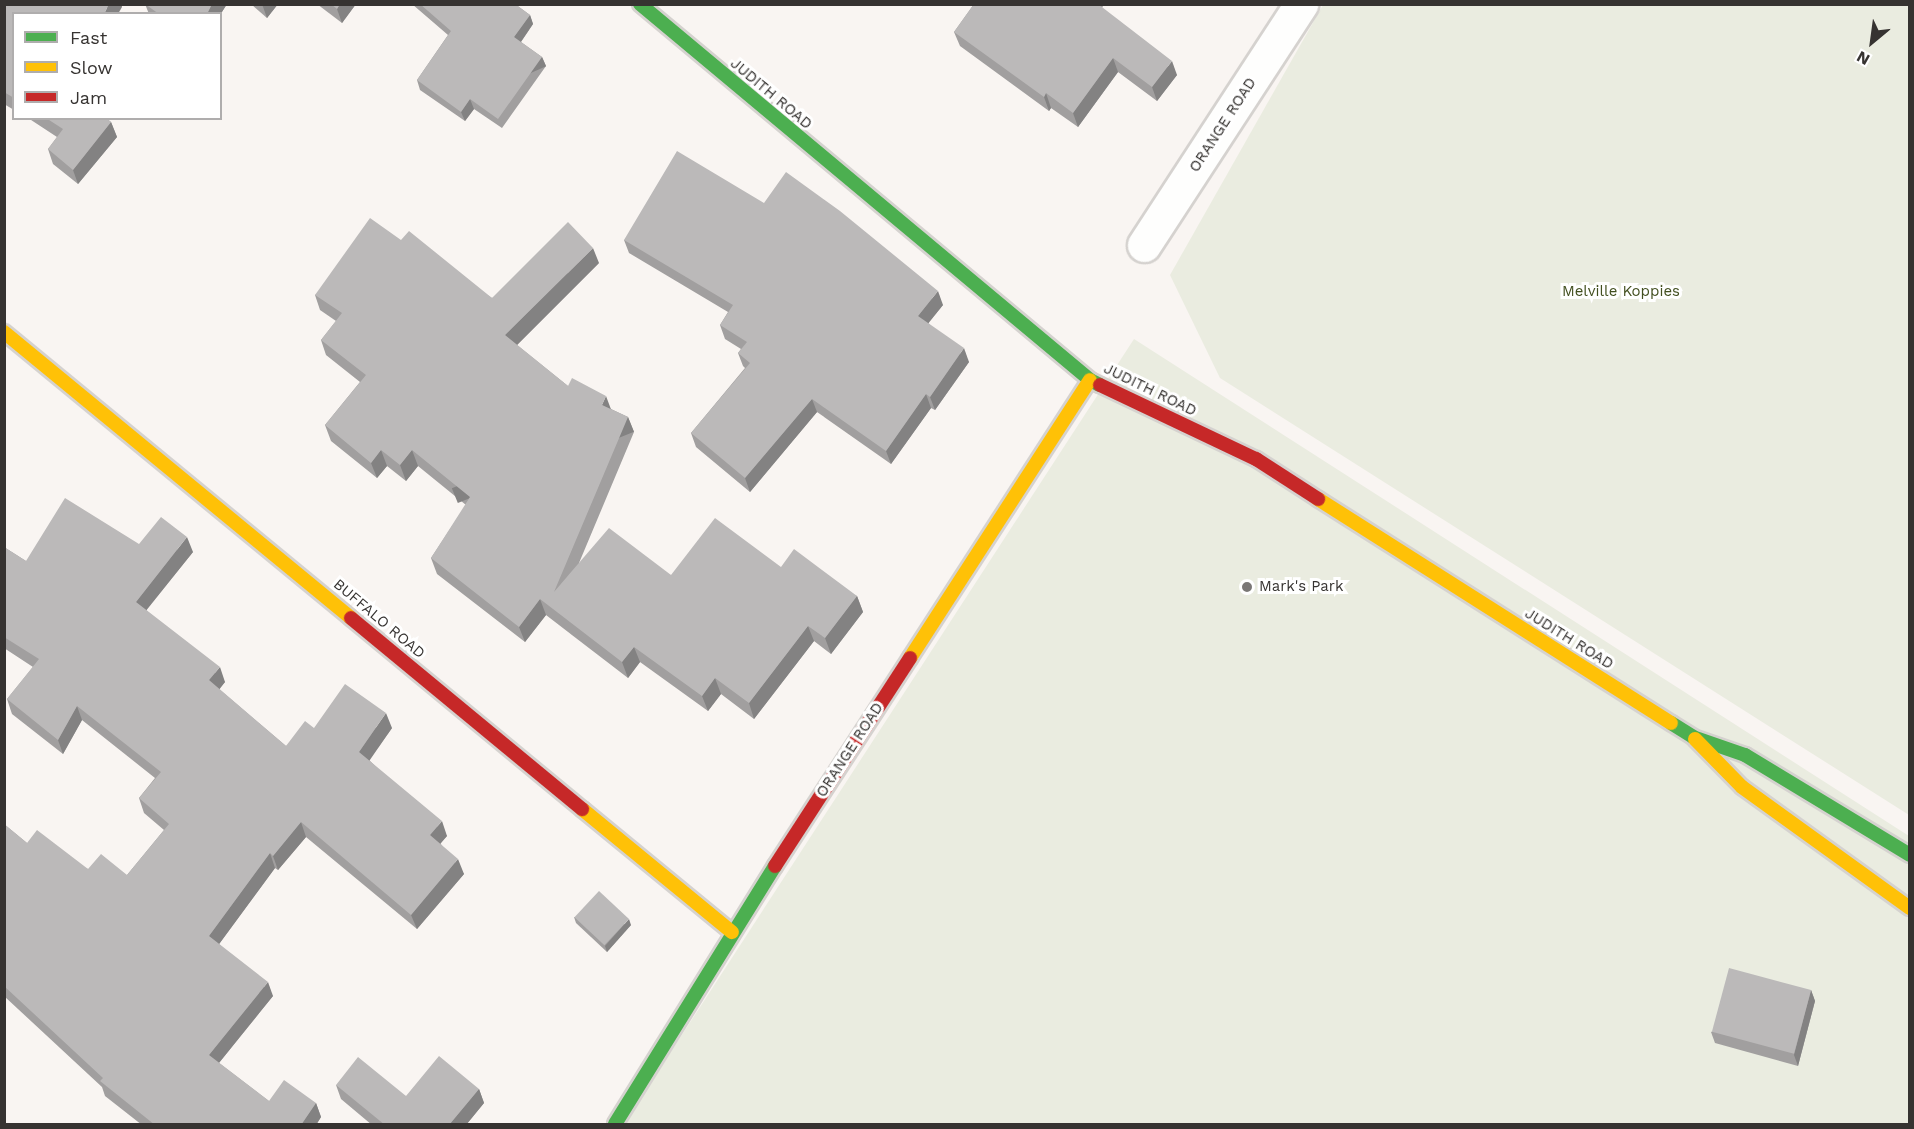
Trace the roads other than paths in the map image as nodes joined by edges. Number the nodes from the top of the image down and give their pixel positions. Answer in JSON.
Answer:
{"nodes":[{"id":1,"x":640,"y":4,"type":"edge"},
{"id":2,"x":1301,"y":4,"type":"edge"},
{"id":3,"x":1144,"y":245,"type":"dead end"},
{"id":4,"x":4,"y":332,"type":"edge"},
{"id":5,"x":1090,"y":380,"type":"junction"},
{"id":6,"x":1693,"y":737,"type":"junction"},
{"id":7,"x":1910,"y":855,"type":"edge"},
{"id":8,"x":1910,"y":908,"type":"edge"},
{"id":9,"x":732,"y":932,"type":"junction"},
{"id":10,"x":615,"y":1125,"type":"edge"}],
"edges":[{"from":1,"to":5,"type":"street","name":"JUDITH ROAD"},
{"from":2,"to":3,"type":"street","name":"ORANGE ROAD"},
{"from":4,"to":9,"type":"street","name":"BUFFALO ROAD"},
{"from":5,"to":6,"type":"street","name":"JUDITH ROAD"},
{"from":5,"to":9,"type":"street","name":"ORANGE ROAD"},
{"from":6,"to":7,"type":"street","name":"JUDITH ROAD"},
{"from":6,"to":8,"type":"street","name":"JUDITH ROAD"},
{"from":9,"to":10,"type":"street","name":"ORANGE ROAD"}]}
